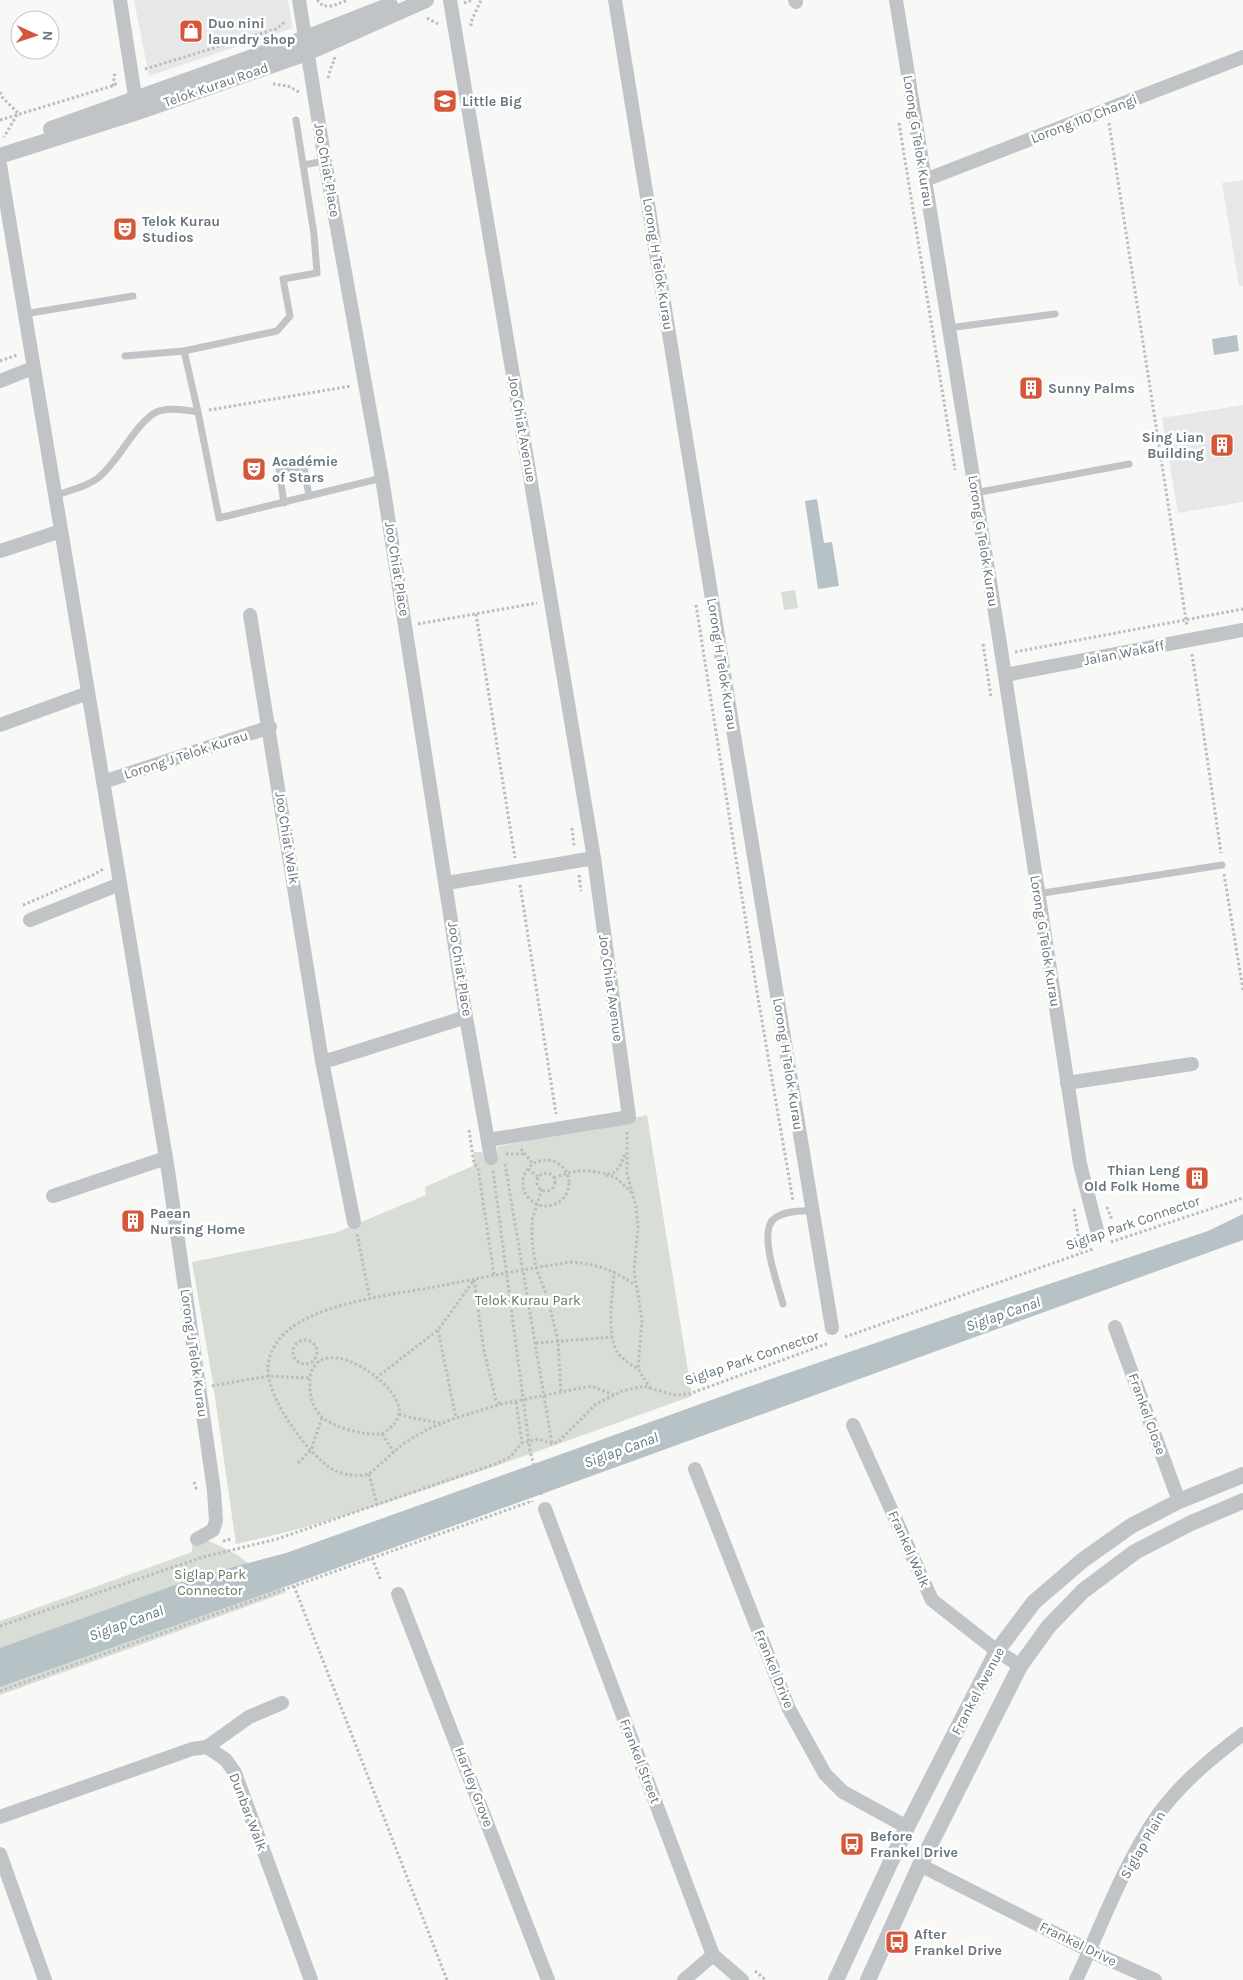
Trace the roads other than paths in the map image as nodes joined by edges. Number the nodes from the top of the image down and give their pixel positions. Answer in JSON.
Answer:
{"nodes":[{"id":1,"x":120,"y":0,"type":"edge"},
{"id":2,"x":300,"y":0,"type":"edge"},
{"id":3,"x":402,"y":0,"type":"edge"},
{"id":4,"x":426,"y":0,"type":"edge"},
{"id":5,"x":450,"y":0,"type":"edge"},
{"id":6,"x":615,"y":0,"type":"edge"},
{"id":7,"x":896,"y":0,"type":"edge"},
{"id":8,"x":306,"y":45,"type":"junction"},
{"id":9,"x":1243,"y":56,"type":"edge"},
{"id":10,"x":136,"y":105,"type":"junction"},
{"id":11,"x":296,"y":120,"type":"dead end"},
{"id":12,"x":2,"y":143,"type":"edge"},
{"id":13,"x":0,"y":156,"type":"edge"},
{"id":14,"x":325,"y":160,"type":"junction"},
{"id":15,"x":0,"y":165,"type":"edge"},
{"id":16,"x":303,"y":165,"type":"junction"},
{"id":17,"x":925,"y":180,"type":"junction"},
{"id":18,"x":133,"y":296,"type":"dead end"},
{"id":19,"x":24,"y":314,"type":"junction"},
{"id":20,"x":1055,"y":314,"type":"dead end"},
{"id":21,"x":948,"y":328,"type":"junction"},
{"id":22,"x":184,"y":351,"type":"junction"},
{"id":23,"x":125,"y":356,"type":"dead end"},
{"id":24,"x":33,"y":368,"type":"junction"},
{"id":25,"x":0,"y":382,"type":"edge"},
{"id":26,"x":198,"y":412,"type":"junction"},
{"id":27,"x":1129,"y":464,"type":"dead end"},
{"id":28,"x":382,"y":478,"type":"junction"},
{"id":29,"x":975,"y":493,"type":"junction"},
{"id":30,"x":55,"y":496,"type":"junction"},
{"id":31,"x":309,"y":496,"type":"junction"},
{"id":32,"x":284,"y":503,"type":"junction"},
{"id":33,"x":61,"y":531,"type":"junction"},
{"id":34,"x":0,"y":551,"type":"edge"},
{"id":35,"x":250,"y":615,"type":"dead end"},
{"id":36,"x":1243,"y":630,"type":"edge"},
{"id":37,"x":1005,"y":675,"type":"junction"},
{"id":38,"x":88,"y":693,"type":"junction"},
{"id":39,"x":0,"y":725,"type":"edge"},
{"id":40,"x":270,"y":727,"type":"junction"},
{"id":41,"x":103,"y":782,"type":"junction"},
{"id":42,"x":594,"y":858,"type":"junction"},
{"id":43,"x":1222,"y":865,"type":"road end"},
{"id":44,"x":447,"y":883,"type":"junction"},
{"id":45,"x":120,"y":884,"type":"junction"},
{"id":46,"x":1037,"y":894,"type":"junction"},
{"id":47,"x":30,"y":920,"type":"dead end"},
{"id":48,"x":466,"y":1016,"type":"junction"},
{"id":49,"x":322,"y":1061,"type":"junction"},
{"id":50,"x":1192,"y":1064,"type":"dead end"},
{"id":51,"x":1067,"y":1083,"type":"junction"},
{"id":52,"x":559,"y":1128,"type":"joint"},
{"id":53,"x":166,"y":1158,"type":"junction"},
{"id":54,"x":53,"y":1196,"type":"dead end"},
{"id":55,"x":813,"y":1210,"type":"junction"},
{"id":56,"x":354,"y":1222,"type":"road end"},
{"id":57,"x":1102,"y":1241,"type":"road end"},
{"id":58,"x":783,"y":1304,"type":"dead end"},
{"id":59,"x":1115,"y":1327,"type":"dead end"},
{"id":60,"x":833,"y":1334,"type":"road end"},
{"id":61,"x":854,"y":1425,"type":"dead end"},
{"id":62,"x":695,"y":1469,"type":"dead end"},
{"id":63,"x":1243,"y":1475,"type":"edge"},
{"id":64,"x":1179,"y":1501,"type":"junction"},
{"id":65,"x":1243,"y":1501,"type":"edge"},
{"id":66,"x":545,"y":1505,"type":"road end"},
{"id":67,"x":197,"y":1540,"type":"dead end"},
{"id":68,"x":398,"y":1594,"type":"dead end"},
{"id":69,"x":997,"y":1652,"type":"junction"},
{"id":70,"x":1020,"y":1666,"type":"junction"},
{"id":71,"x":282,"y":1703,"type":"dead end"},
{"id":72,"x":1243,"y":1734,"type":"edge"},
{"id":73,"x":207,"y":1747,"type":"junction"},
{"id":74,"x":0,"y":1818,"type":"edge"},
{"id":75,"x":908,"y":1827,"type":"junction"},
{"id":76,"x":0,"y":1854,"type":"edge"},
{"id":77,"x":920,"y":1865,"type":"junction"},
{"id":78,"x":1090,"y":1951,"type":"junction"},
{"id":79,"x":713,"y":1955,"type":"junction"},
{"id":80,"x":45,"y":1980,"type":"edge"},
{"id":81,"x":311,"y":1980,"type":"edge"},
{"id":82,"x":548,"y":1980,"type":"edge"},
{"id":83,"x":684,"y":1980,"type":"edge"},
{"id":84,"x":742,"y":1980,"type":"edge"},
{"id":85,"x":836,"y":1980,"type":"edge"},
{"id":86,"x":868,"y":1980,"type":"edge"},
{"id":87,"x":1076,"y":1980,"type":"edge"},
{"id":88,"x":1155,"y":1980,"type":"edge"}],
"edges":[{"from":1,"to":10,"type":"street"},
{"from":2,"to":8,"type":"street","name":"Joo Chiat Place"},
{"from":3,"to":8,"type":"street","name":"Telok Kurau Road"},
{"from":4,"to":8,"type":"street","name":"Telok Kurau Road"},
{"from":5,"to":42,"type":"street","name":"Joo Chiat Avenue"},
{"from":6,"to":55,"type":"street","name":"Lorong H Telok Kurau"},
{"from":7,"to":17,"type":"street","name":"Lorong G Telok Kurau"},
{"from":8,"to":10,"type":"street","name":"Telok Kurau Road"},
{"from":8,"to":14,"type":"street","name":"Joo Chiat Place"},
{"from":9,"to":17,"type":"street","name":"Lorong 110 Changi"},
{"from":10,"to":12,"type":"street","name":"Telok Kurau Road"},
{"from":10,"to":13,"type":"street","name":"Telok Kurau Road"},
{"from":11,"to":16,"type":"lane"},
{"from":14,"to":16,"type":"lane"},
{"from":14,"to":28,"type":"street","name":"Joo Chiat Place"},
{"from":15,"to":19,"type":"street","name":"Lorong J Telok Kurau"},
{"from":16,"to":22,"type":"lane"},
{"from":17,"to":21,"type":"street","name":"Lorong G Telok Kurau"},
{"from":18,"to":19,"type":"lane"},
{"from":19,"to":24,"type":"street","name":"Lorong J Telok Kurau"},
{"from":20,"to":21,"type":"lane"},
{"from":21,"to":29,"type":"street","name":"Lorong G Telok Kurau"},
{"from":22,"to":23,"type":"lane"},
{"from":22,"to":26,"type":"lane"},
{"from":24,"to":25,"type":"street"},
{"from":24,"to":30,"type":"street","name":"Lorong J Telok Kurau"},
{"from":26,"to":30,"type":"lane"},
{"from":26,"to":32,"type":"lane"},
{"from":27,"to":29,"type":"lane"},
{"from":28,"to":31,"type":"lane"},
{"from":28,"to":44,"type":"street","name":"Joo Chiat Place"},
{"from":29,"to":37,"type":"street","name":"Lorong G Telok Kurau"},
{"from":30,"to":33,"type":"street","name":"Lorong J Telok Kurau"},
{"from":31,"to":32,"type":"lane"},
{"from":31,"to":32,"type":"lane"},
{"from":33,"to":34,"type":"street"},
{"from":33,"to":38,"type":"street","name":"Lorong J Telok Kurau"},
{"from":35,"to":40,"type":"street","name":"Joo Chiat Walk"},
{"from":36,"to":37,"type":"street","name":"Jalan Wakaff"},
{"from":37,"to":46,"type":"street","name":"Lorong G Telok Kurau"},
{"from":38,"to":39,"type":"street"},
{"from":38,"to":41,"type":"street","name":"Lorong J Telok Kurau"},
{"from":40,"to":41,"type":"street","name":"Lorong J Telok Kurau"},
{"from":40,"to":49,"type":"street","name":"Joo Chiat Walk"},
{"from":41,"to":45,"type":"street","name":"Lorong J Telok Kurau"},
{"from":42,"to":44,"type":"street"},
{"from":42,"to":52,"type":"street","name":"Joo Chiat Avenue"},
{"from":43,"to":46,"type":"lane"},
{"from":44,"to":48,"type":"street","name":"Joo Chiat Place"},
{"from":45,"to":47,"type":"street"},
{"from":45,"to":53,"type":"street","name":"Lorong J Telok Kurau"},
{"from":46,"to":51,"type":"street","name":"Lorong G Telok Kurau"},
{"from":48,"to":49,"type":"street"},
{"from":48,"to":52,"type":"street","name":"Joo Chiat Place"},
{"from":49,"to":56,"type":"street","name":"Joo Chiat Walk"},
{"from":50,"to":51,"type":"street"},
{"from":51,"to":57,"type":"street","name":"Lorong G Telok Kurau"},
{"from":53,"to":54,"type":"street"},
{"from":53,"to":67,"type":"street","name":"Lorong J Telok Kurau"},
{"from":55,"to":58,"type":"lane"},
{"from":55,"to":60,"type":"street","name":"Lorong H Telok Kurau"},
{"from":59,"to":64,"type":"street","name":"Frankel Close"},
{"from":61,"to":69,"type":"street","name":"Frankel Walk"},
{"from":62,"to":75,"type":"street","name":"Frankel Drive"},
{"from":63,"to":64,"type":"street","name":"Frankel Avenue"},
{"from":64,"to":69,"type":"street","name":"Frankel Avenue"},
{"from":65,"to":70,"type":"street","name":"Frankel Avenue"},
{"from":66,"to":79,"type":"street","name":"Frankel Street"},
{"from":68,"to":82,"type":"street","name":"Hartley Grove"},
{"from":69,"to":70,"type":"street","name":"Frankel Walk"},
{"from":69,"to":75,"type":"street","name":"Frankel Avenue"},
{"from":70,"to":77,"type":"street","name":"Frankel Avenue"},
{"from":71,"to":73,"type":"street"},
{"from":72,"to":78,"type":"street","name":"Siglap Plain"},
{"from":73,"to":74,"type":"street"},
{"from":73,"to":81,"type":"street","name":"Dunbar Walk"},
{"from":75,"to":85,"type":"street","name":"Frankel Avenue"},
{"from":76,"to":80,"type":"street"},
{"from":77,"to":78,"type":"street","name":"Frankel Drive"},
{"from":77,"to":86,"type":"street","name":"Frankel Avenue"},
{"from":78,"to":87,"type":"street","name":"Siglap Plain"},
{"from":78,"to":88,"type":"street","name":"Frankel Drive"},
{"from":79,"to":83,"type":"street"},
{"from":79,"to":84,"type":"street","name":"Frankel Street"}]}
